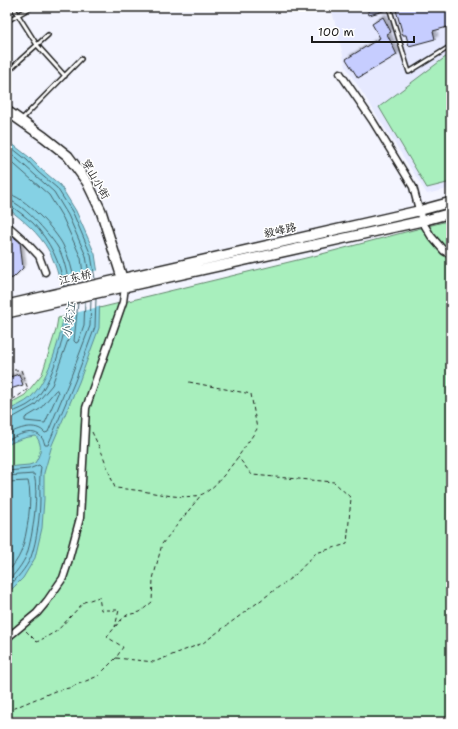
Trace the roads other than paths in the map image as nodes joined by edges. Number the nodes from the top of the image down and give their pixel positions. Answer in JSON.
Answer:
{"nodes":[{"id":1,"x":13,"y":7,"type":"edge"},
{"id":2,"x":32,"y":7,"type":"edge"},
{"id":3,"x":389,"y":7,"type":"edge"},
{"id":4,"x":18,"y":15,"type":"junction"},
{"id":5,"x":7,"y":21,"type":"edge"},
{"id":6,"x":48,"y":35,"type":"dead end"},
{"id":7,"x":37,"y":45,"type":"junction"},
{"id":8,"x":451,"y":46,"type":"edge"},
{"id":9,"x":81,"y":59,"type":"dead end"},
{"id":10,"x":7,"y":73,"type":"edge"},
{"id":11,"x":340,"y":73,"type":"dead end"},
{"id":12,"x":65,"y":76,"type":"junction"},
{"id":13,"x":7,"y":111,"type":"edge"},
{"id":14,"x":20,"y":120,"type":"junction"},
{"id":15,"x":451,"y":202,"type":"edge"},
{"id":16,"x":418,"y":211,"type":"junction"},
{"id":17,"x":451,"y":213,"type":"edge"},
{"id":18,"x":422,"y":221,"type":"junction"},
{"id":19,"x":7,"y":225,"type":"edge"},
{"id":20,"x":451,"y":255,"type":"edge"},
{"id":21,"x":45,"y":272,"type":"dead end"},
{"id":22,"x":124,"y":283,"type":"junction"},
{"id":23,"x":114,"y":285,"type":"joint"},
{"id":24,"x":42,"y":301,"type":"junction"},
{"id":25,"x":7,"y":305,"type":"edge"},
{"id":26,"x":7,"y":313,"type":"edge"},
{"id":27,"x":7,"y":638,"type":"edge"}],
"edges":[{"from":1,"to":4,"type":"lane"},
{"from":2,"to":4,"type":"lane"},
{"from":3,"to":8,"type":"lane"},
{"from":4,"to":5,"type":"lane"},
{"from":4,"to":7,"type":"lane"},
{"from":6,"to":7,"type":"lane"},
{"from":7,"to":10,"type":"lane"},
{"from":7,"to":12,"type":"lane"},
{"from":9,"to":12,"type":"lane"},
{"from":11,"to":16,"type":"street"},
{"from":12,"to":14,"type":"lane"},
{"from":13,"to":14,"type":"main road","name":"穿山小街"},
{"from":14,"to":22,"type":"main road","name":"穿山小街"},
{"from":15,"to":16,"type":"main road","name":"毅峰路"},
{"from":16,"to":18,"type":"street"},
{"from":16,"to":22,"type":"main road","name":"毅峰路"},
{"from":17,"to":18,"type":"main road","name":"毅峰路"},
{"from":18,"to":20,"type":"street"},
{"from":18,"to":22,"type":"main road","name":"毅峰路"},
{"from":19,"to":21,"type":"street"},
{"from":22,"to":23,"type":"main road","name":"毅峰路"},
{"from":22,"to":27,"type":"street"},
{"from":23,"to":24,"type":"main road","name":"江东桥"},
{"from":24,"to":25,"type":"main road"},
{"from":24,"to":26,"type":"main road"}]}
